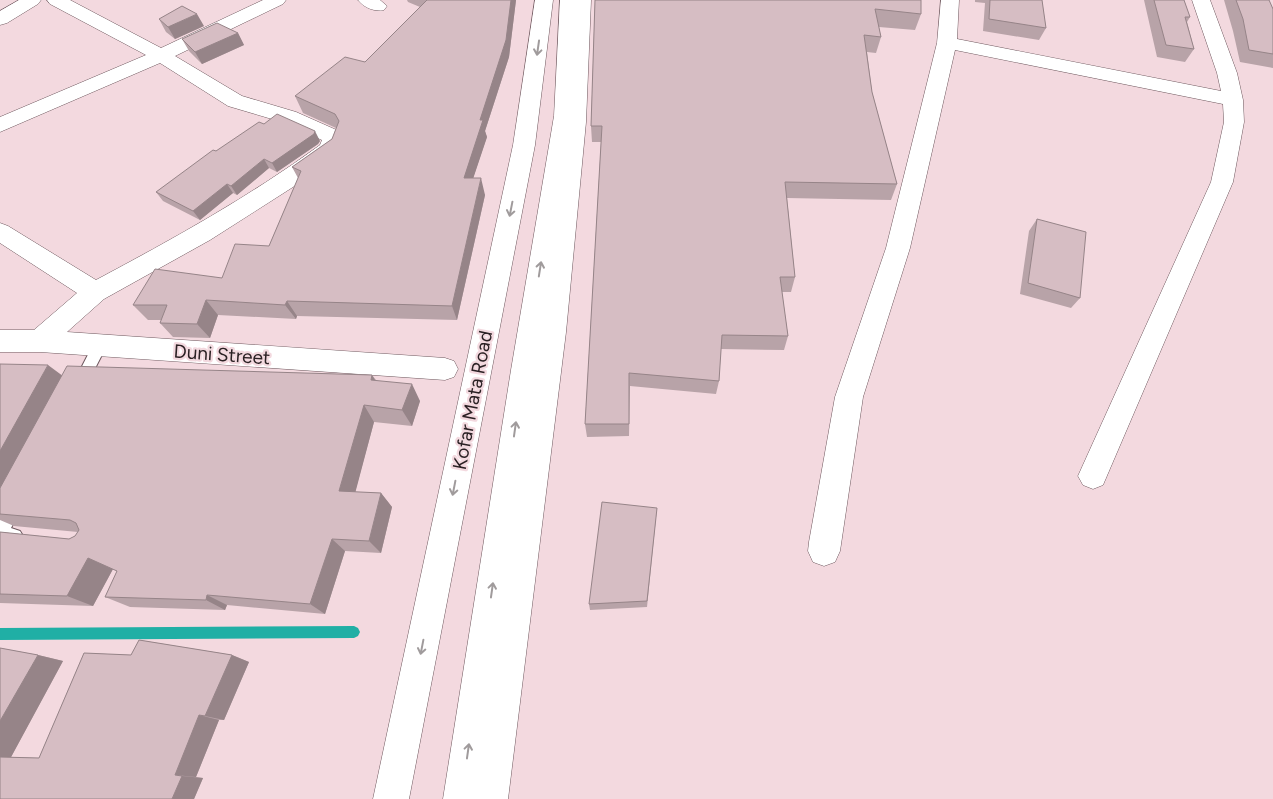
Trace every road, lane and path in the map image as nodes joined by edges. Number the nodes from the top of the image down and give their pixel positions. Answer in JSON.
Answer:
{"nodes":[{"id":1,"x":32,"y":0,"type":"edge"},
{"id":2,"x":56,"y":0,"type":"edge"},
{"id":3,"x":277,"y":0,"type":"edge"},
{"id":4,"x":544,"y":0,"type":"edge"},
{"id":5,"x":569,"y":0,"type":"edge"},
{"id":6,"x":582,"y":0,"type":"edge"},
{"id":7,"x":950,"y":0,"type":"edge"},
{"id":8,"x":1201,"y":0,"type":"edge"},
{"id":9,"x":0,"y":18,"type":"edge"},
{"id":10,"x":947,"y":43,"type":"junction"},
{"id":11,"x":161,"y":55,"type":"junction"},
{"id":12,"x":1233,"y":100,"type":"junction"},
{"id":13,"x":0,"y":125,"type":"edge"},
{"id":14,"x":0,"y":232,"type":"edge"},
{"id":15,"x":94,"y":292,"type":"junction"},
{"id":16,"x":0,"y":341,"type":"edge"},
{"id":17,"x":40,"y":341,"type":"junction"},
{"id":18,"x":100,"y":346,"type":"junction"},
{"id":19,"x":445,"y":369,"type":"dead end"},
{"id":20,"x":73,"y":397,"type":"edge"},
{"id":21,"x":1093,"y":476,"type":"dead end"},
{"id":22,"x":23,"y":492,"type":"edge"},
{"id":23,"x":28,"y":537,"type":"edge"},
{"id":24,"x":824,"y":551,"type":"dead end"},
{"id":25,"x":391,"y":799,"type":"edge"},
{"id":26,"x":461,"y":799,"type":"edge"},
{"id":27,"x":490,"y":799,"type":"edge"}],
"edges":[{"from":1,"to":9,"type":"street"},
{"from":2,"to":11,"type":"street"},
{"from":3,"to":11,"type":"street"},
{"from":4,"to":25,"type":"street","name":"Kofar Mata Road","one_way":true},
{"from":26,"to":5,"type":"street","one_way":true},
{"from":6,"to":27,"type":"street"},
{"from":7,"to":10,"type":"street"},
{"from":8,"to":12,"type":"street"},
{"from":10,"to":12,"type":"street"},
{"from":10,"to":24,"type":"street"},
{"from":11,"to":13,"type":"street"},
{"from":11,"to":15,"type":"street"},
{"from":12,"to":21,"type":"street"},
{"from":14,"to":15,"type":"street"},
{"from":15,"to":17,"type":"street"},
{"from":16,"to":17,"type":"street","name":"Duni Street"},
{"from":17,"to":18,"type":"street","name":"Duni Street"},
{"from":18,"to":19,"type":"street","name":"Duni Street"},
{"from":18,"to":20,"type":"lane"},
{"from":22,"to":23,"type":"lane"}]}
